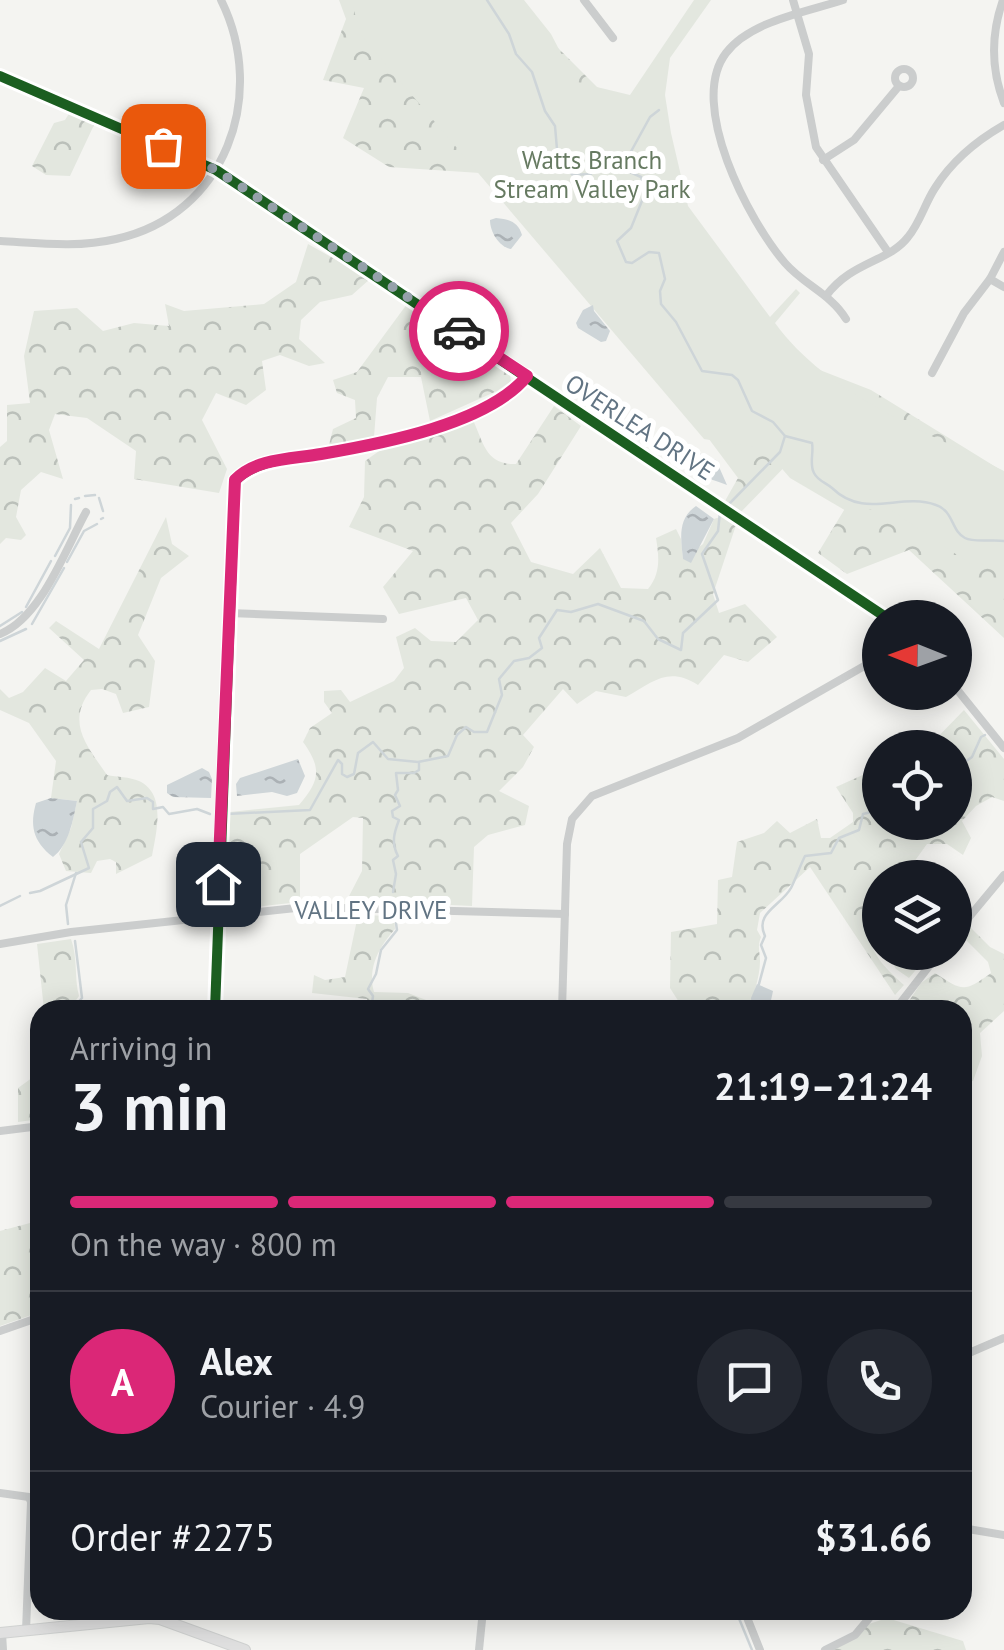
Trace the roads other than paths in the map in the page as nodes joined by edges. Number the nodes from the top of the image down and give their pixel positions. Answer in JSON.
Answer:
{"nodes":[{"id":1,"x":221,"y":0,"type":"edge"},
{"id":2,"x":584,"y":0,"type":"edge"},
{"id":3,"x":793,"y":0,"type":"edge"},
{"id":4,"x":843,"y":0,"type":"edge"},
{"id":5,"x":1003,"y":0,"type":"edge"},
{"id":6,"x":798,"y":15,"type":"junction"},
{"id":7,"x":612,"y":38,"type":"dead end"},
{"id":8,"x":0,"y":76,"type":"edge"},
{"id":9,"x":899,"y":86,"type":"dead end"},
{"id":10,"x":1004,"y":103,"type":"edge"},
{"id":11,"x":1004,"y":124,"type":"edge"},
{"id":12,"x":823,"y":160,"type":"junction"},
{"id":13,"x":216,"y":170,"type":"junction"},
{"id":14,"x":0,"y":241,"type":"edge"},
{"id":15,"x":888,"y":252,"type":"junction"},
{"id":16,"x":1004,"y":252,"type":"edge"},
{"id":17,"x":990,"y":279,"type":"junction"},
{"id":18,"x":1004,"y":287,"type":"edge"},
{"id":19,"x":826,"y":296,"type":"junction"},
{"id":20,"x":846,"y":318,"type":"dead end"},
{"id":21,"x":932,"y":372,"type":"dead end"},
{"id":22,"x":527,"y":376,"type":"junction"},
{"id":23,"x":86,"y":512,"type":"dead end"},
{"id":24,"x":862,"y":602,"type":"edge"},
{"id":25,"x":229,"y":614,"type":"junction"},
{"id":26,"x":383,"y":619,"type":"dead end"},
{"id":27,"x":0,"y":634,"type":"edge"},
{"id":28,"x":862,"y":667,"type":"edge"},
{"id":29,"x":972,"y":709,"type":"edge"},
{"id":30,"x":1004,"y":748,"type":"edge"},
{"id":31,"x":1004,"y":875,"type":"edge"},
{"id":32,"x":565,"y":914,"type":"junction"},
{"id":33,"x":972,"y":914,"type":"edge"},
{"id":34,"x":217,"y":916,"type":"junction"},
{"id":35,"x":0,"y":944,"type":"edge"},
{"id":36,"x":926,"y":970,"type":"edge"},
{"id":37,"x":216,"y":1000,"type":"edge"},
{"id":38,"x":562,"y":1000,"type":"edge"},
{"id":39,"x":904,"y":1000,"type":"edge"},
{"id":40,"x":30,"y":1127,"type":"edge"},
{"id":41,"x":0,"y":1131,"type":"edge"},
{"id":42,"x":30,"y":1320,"type":"edge"},
{"id":43,"x":0,"y":1331,"type":"edge"},
{"id":44,"x":1004,"y":1338,"type":"edge"},
{"id":45,"x":972,"y":1352,"type":"edge"},
{"id":46,"x":0,"y":1492,"type":"edge"},
{"id":47,"x":29,"y":1497,"type":"joint"},
{"id":48,"x":30,"y":1502,"type":"edge"},
{"id":49,"x":972,"y":1530,"type":"edge"},
{"id":50,"x":1004,"y":1535,"type":"edge"},
{"id":51,"x":30,"y":1552,"type":"edge"},
{"id":52,"x":108,"y":1620,"type":"edge"},
{"id":53,"x":163,"y":1620,"type":"edge"},
{"id":54,"x":482,"y":1620,"type":"edge"},
{"id":55,"x":748,"y":1620,"type":"edge"},
{"id":56,"x":868,"y":1620,"type":"edge"},
{"id":57,"x":26,"y":1631,"type":"junction"},
{"id":58,"x":1,"y":1633,"type":"edge"},
{"id":59,"x":3,"y":1650,"type":"edge"},
{"id":60,"x":245,"y":1650,"type":"edge"},
{"id":61,"x":479,"y":1650,"type":"edge"},
{"id":62,"x":760,"y":1650,"type":"edge"},
{"id":63,"x":825,"y":1650,"type":"edge"}],
"edges":[{"from":1,"to":13,"type":"street"},
{"from":2,"to":7,"type":"street"},
{"from":3,"to":6,"type":"street"},
{"from":4,"to":6,"type":"street"},
{"from":5,"to":10,"type":"street"},
{"from":6,"to":12,"type":"street"},
{"from":6,"to":19,"type":"street"},
{"from":8,"to":13,"type":"street","name":"OVERLEA DRIVE"},
{"from":9,"to":12,"type":"street"},
{"from":11,"to":15,"type":"street"},
{"from":12,"to":15,"type":"street"},
{"from":13,"to":14,"type":"street"},
{"from":13,"to":22,"type":"street","name":"OVERLEA DRIVE"},
{"from":15,"to":19,"type":"street"},
{"from":16,"to":17,"type":"street"},
{"from":17,"to":18,"type":"street"},
{"from":17,"to":21,"type":"street"},
{"from":19,"to":20,"type":"street"},
{"from":22,"to":24,"type":"street","name":"OVERLEA DRIVE"},
{"from":22,"to":25,"type":"street"},
{"from":23,"to":27,"type":"street"},
{"from":25,"to":26,"type":"street"},
{"from":25,"to":34,"type":"street"},
{"from":28,"to":32,"type":"street"},
{"from":29,"to":30,"type":"street"},
{"from":31,"to":33,"type":"street"},
{"from":32,"to":34,"type":"street","name":"VALLEY DRIVE"},
{"from":32,"to":38,"type":"street"},
{"from":34,"to":35,"type":"street","name":"VALLEY DRIVE"},
{"from":34,"to":37,"type":"street"},
{"from":36,"to":39,"type":"street"},
{"from":40,"to":41,"type":"street"},
{"from":42,"to":43,"type":"street"},
{"from":44,"to":45,"type":"street"},
{"from":46,"to":47,"type":"street"},
{"from":47,"to":48,"type":"street"},
{"from":49,"to":50,"type":"street"},
{"from":51,"to":57,"type":"street"},
{"from":52,"to":57,"type":"main road"},
{"from":53,"to":60,"type":"main road"},
{"from":54,"to":61,"type":"street"},
{"from":55,"to":62,"type":"street"},
{"from":56,"to":63,"type":"street"},
{"from":57,"to":58,"type":"main road"},
{"from":58,"to":59,"type":"street"}]}
